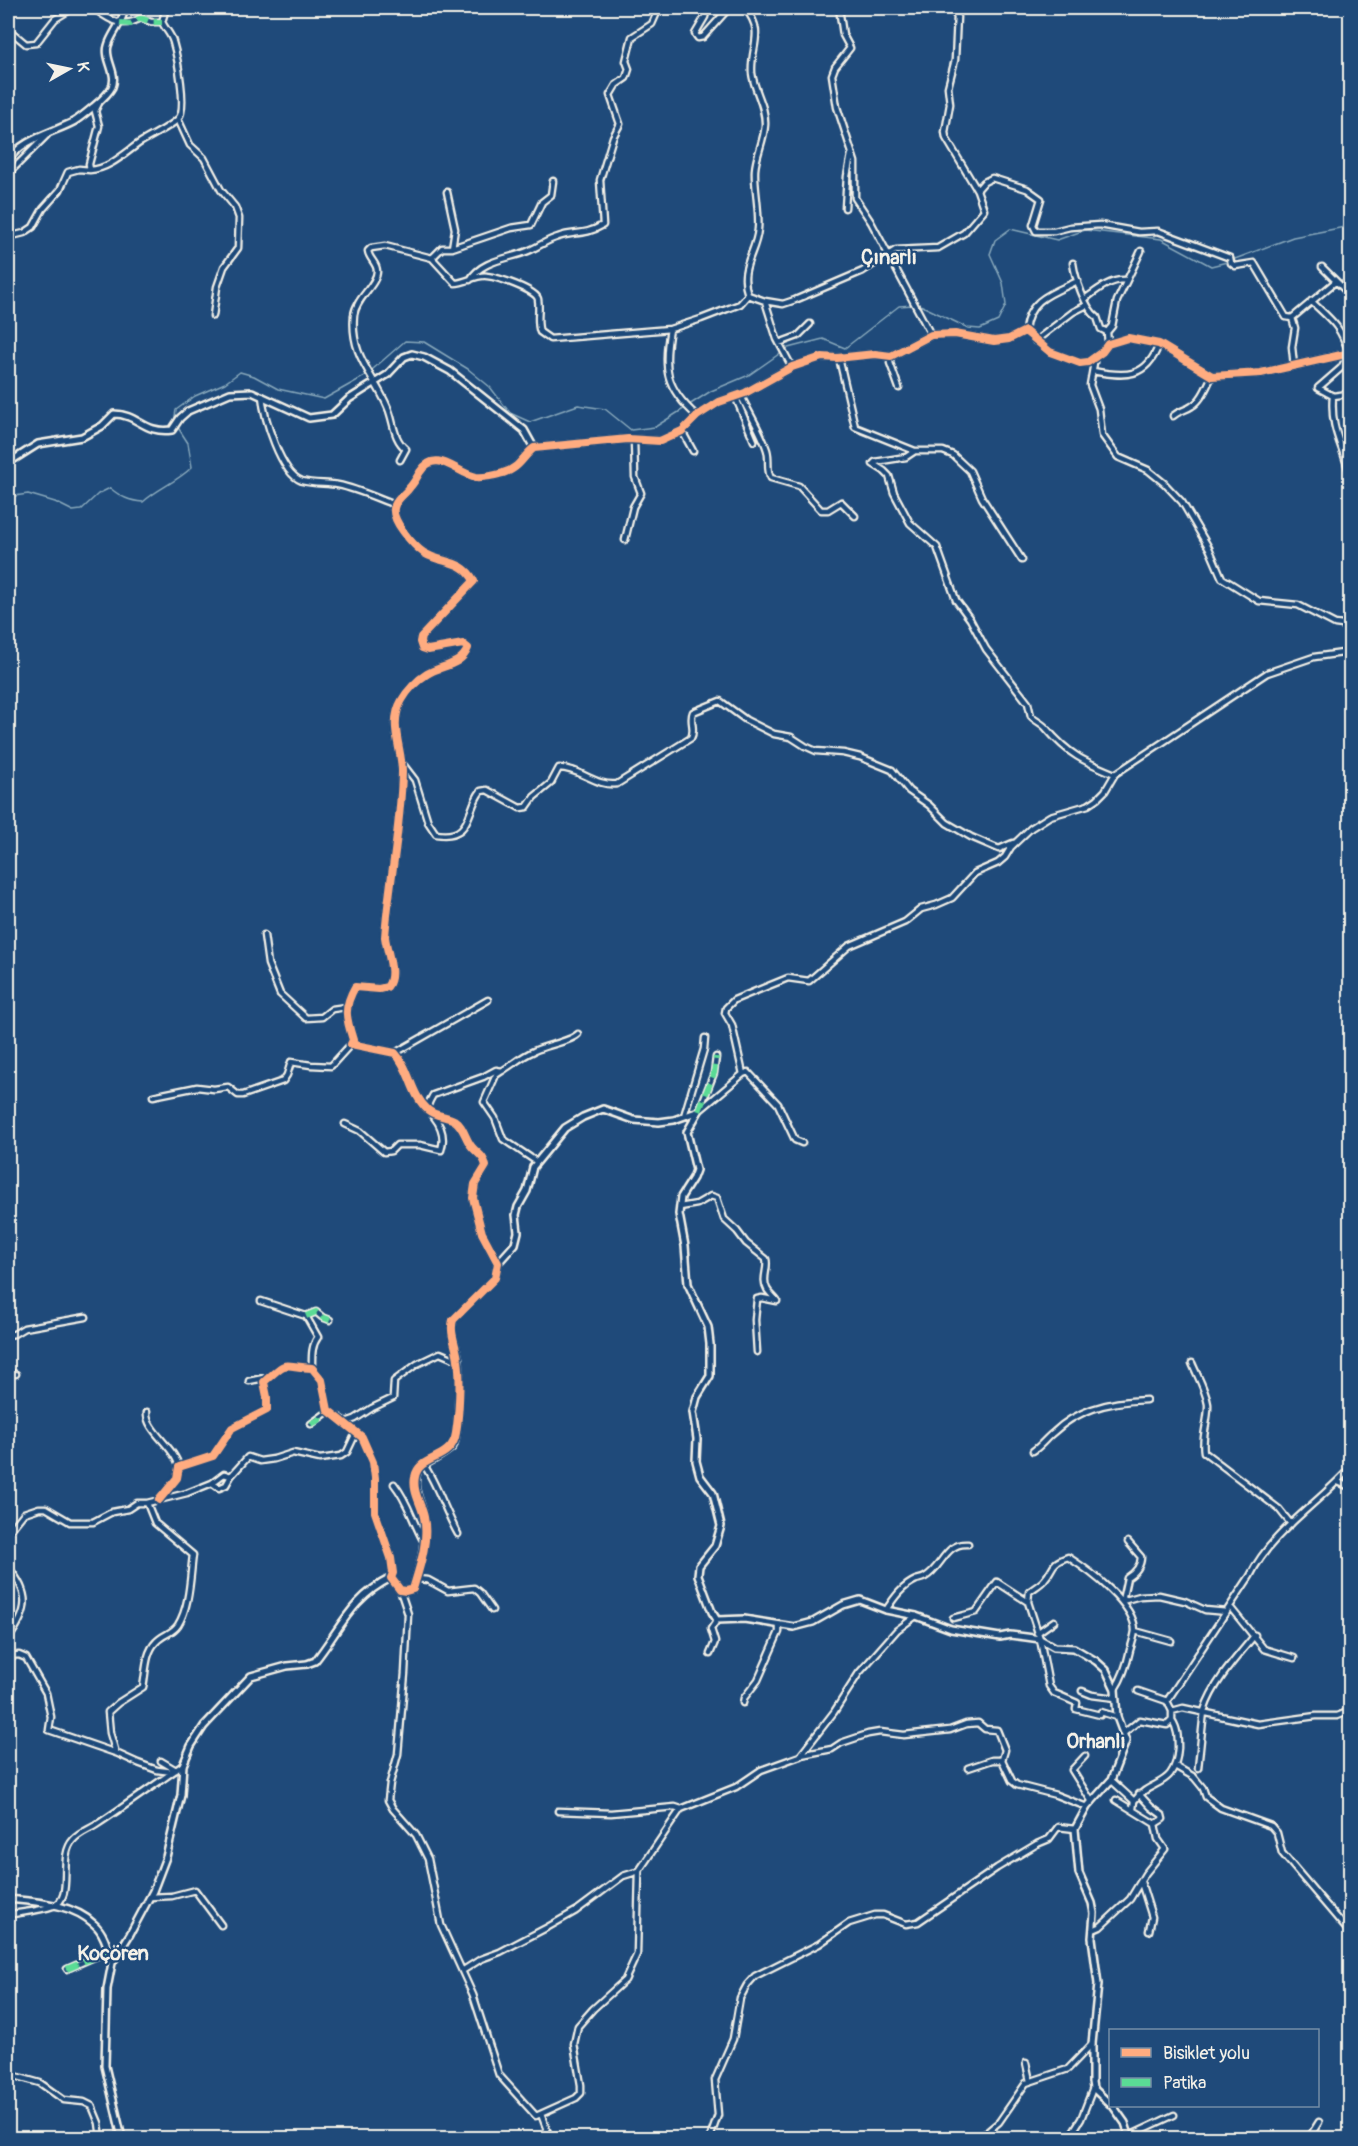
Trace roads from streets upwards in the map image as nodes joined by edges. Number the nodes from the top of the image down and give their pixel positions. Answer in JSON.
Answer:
{"nodes":[{"id":1,"x":73,"y":8,"type":"edge"},
{"id":2,"x":93,"y":8,"type":"edge"},
{"id":3,"x":125,"y":8,"type":"edge"},
{"id":4,"x":166,"y":8,"type":"edge"},
{"id":5,"x":659,"y":8,"type":"edge"},
{"id":6,"x":707,"y":8,"type":"edge"},
{"id":7,"x":729,"y":8,"type":"edge"},
{"id":8,"x":745,"y":8,"type":"edge"},
{"id":9,"x":839,"y":8,"type":"edge"},
{"id":10,"x":949,"y":8,"type":"edge"},
{"id":11,"x":162,"y":22,"type":"junction"},
{"id":12,"x":120,"y":23,"type":"junction"},
{"id":13,"x":8,"y":29,"type":"edge"},
{"id":14,"x":99,"y":103,"type":"junction"},
{"id":15,"x":178,"y":119,"type":"junction"},
{"id":16,"x":47,"y":135,"type":"junction"},
{"id":17,"x":851,"y":155,"type":"junction"},
{"id":18,"x":8,"y":161,"type":"edge"},
{"id":19,"x":90,"y":170,"type":"junction"},
{"id":20,"x":553,"y":181,"type":"dead end"},
{"id":21,"x":8,"y":190,"type":"edge"},
{"id":22,"x":977,"y":190,"type":"junction"},
{"id":23,"x":447,"y":192,"type":"dead end"},
{"id":24,"x":845,"y":208,"type":"dead end"},
{"id":25,"x":8,"y":237,"type":"edge"},
{"id":26,"x":452,"y":248,"type":"junction"},
{"id":27,"x":1141,"y":251,"type":"dead end"},
{"id":28,"x":888,"y":254,"type":"junction"},
{"id":29,"x":432,"y":258,"type":"junction"},
{"id":30,"x":1073,"y":263,"type":"dead end"},
{"id":31,"x":1322,"y":267,"type":"dead end"},
{"id":32,"x":470,"y":280,"type":"junction"},
{"id":33,"x":1126,"y":280,"type":"junction"},
{"id":34,"x":1078,"y":281,"type":"junction"},
{"id":35,"x":1335,"y":282,"type":"junction"},
{"id":36,"x":748,"y":295,"type":"junction"},
{"id":37,"x":1350,"y":295,"type":"edge"},
{"id":38,"x":1311,"y":300,"type":"junction"},
{"id":39,"x":765,"y":301,"type":"junction"},
{"id":40,"x":1086,"y":302,"type":"junction"},
{"id":41,"x":213,"y":316,"type":"dead end"},
{"id":42,"x":1292,"y":318,"type":"junction"},
{"id":43,"x":810,"y":324,"type":"dead end"},
{"id":44,"x":670,"y":329,"type":"junction"},
{"id":45,"x":1025,"y":331,"type":"junction"},
{"id":46,"x":1107,"y":332,"type":"junction"},
{"id":47,"x":931,"y":335,"type":"junction"},
{"id":48,"x":1035,"y":341,"type":"junction"},
{"id":49,"x":779,"y":343,"type":"junction"},
{"id":50,"x":1108,"y":344,"type":"junction"},
{"id":51,"x":1159,"y":344,"type":"junction"},
{"id":52,"x":1349,"y":353,"type":"edge"},
{"id":53,"x":891,"y":356,"type":"junction"},
{"id":54,"x":1095,"y":357,"type":"junction"},
{"id":55,"x":839,"y":358,"type":"junction"},
{"id":56,"x":1294,"y":366,"type":"junction"},
{"id":57,"x":792,"y":367,"type":"junction"},
{"id":58,"x":1092,"y":371,"type":"junction"},
{"id":59,"x":1212,"y":376,"type":"junction"},
{"id":60,"x":374,"y":382,"type":"junction"},
{"id":61,"x":898,"y":388,"type":"dead end"},
{"id":62,"x":737,"y":395,"type":"junction"},
{"id":63,"x":262,"y":396,"type":"junction"},
{"id":64,"x":1333,"y":396,"type":"junction"},
{"id":65,"x":1350,"y":397,"type":"edge"},
{"id":66,"x":696,"y":416,"type":"junction"},
{"id":67,"x":1173,"y":416,"type":"dead end"},
{"id":68,"x":682,"y":430,"type":"junction"},
{"id":69,"x":634,"y":439,"type":"junction"},
{"id":70,"x":754,"y":441,"type":"dead end"},
{"id":71,"x":534,"y":448,"type":"junction"},
{"id":72,"x":693,"y":451,"type":"dead end"},
{"id":73,"x":915,"y":451,"type":"junction"},
{"id":74,"x":400,"y":460,"type":"dead end"},
{"id":75,"x":8,"y":463,"type":"edge"},
{"id":76,"x":1350,"y":476,"type":"edge"},
{"id":77,"x":395,"y":505,"type":"junction"},
{"id":78,"x":1350,"y":506,"type":"edge"},
{"id":79,"x":855,"y":516,"type":"dead end"},
{"id":80,"x":1350,"y":522,"type":"edge"},
{"id":81,"x":625,"y":540,"type":"dead end"},
{"id":82,"x":1022,"y":560,"type":"dead end"},
{"id":83,"x":1350,"y":626,"type":"edge"},
{"id":84,"x":1350,"y":652,"type":"edge"},
{"id":85,"x":402,"y":763,"type":"junction"},
{"id":86,"x":1115,"y":774,"type":"junction"},
{"id":87,"x":1016,"y":842,"type":"junction"},
{"id":88,"x":264,"y":935,"type":"dead end"},
{"id":89,"x":488,"y":1000,"type":"dead end"},
{"id":90,"x":346,"y":1007,"type":"junction"},
{"id":91,"x":578,"y":1034,"type":"dead end"},
{"id":92,"x":705,"y":1038,"type":"dead end"},
{"id":93,"x":351,"y":1044,"type":"junction"},
{"id":94,"x":395,"y":1053,"type":"junction"},
{"id":95,"x":716,"y":1057,"type":"dead end"},
{"id":96,"x":502,"y":1071,"type":"junction"},
{"id":97,"x":743,"y":1074,"type":"junction"},
{"id":98,"x":153,"y":1096,"type":"dead end"},
{"id":99,"x":428,"y":1110,"type":"junction"},
{"id":100,"x":699,"y":1111,"type":"junction"},
{"id":101,"x":684,"y":1116,"type":"junction"},
{"id":102,"x":345,"y":1124,"type":"dead end"},
{"id":103,"x":802,"y":1143,"type":"dead end"},
{"id":104,"x":537,"y":1162,"type":"junction"},
{"id":105,"x":680,"y":1207,"type":"junction"},
{"id":106,"x":498,"y":1263,"type":"junction"},
{"id":107,"x":261,"y":1301,"type":"dead end"},
{"id":108,"x":306,"y":1316,"type":"junction"},
{"id":109,"x":86,"y":1317,"type":"dead end"},
{"id":110,"x":330,"y":1320,"type":"dead end"},
{"id":111,"x":8,"y":1335,"type":"edge"},
{"id":112,"x":757,"y":1352,"type":"dead end"},
{"id":113,"x":459,"y":1361,"type":"junction"},
{"id":114,"x":1192,"y":1363,"type":"dead end"},
{"id":115,"x":312,"y":1368,"type":"junction"},
{"id":116,"x":8,"y":1372,"type":"edge"},
{"id":117,"x":16,"y":1374,"type":"dead end"},
{"id":118,"x":269,"y":1377,"type":"junction"},
{"id":119,"x":249,"y":1381,"type":"dead end"},
{"id":120,"x":1146,"y":1400,"type":"dead end"},
{"id":121,"x":328,"y":1410,"type":"junction"},
{"id":122,"x":147,"y":1412,"type":"dead end"},
{"id":123,"x":311,"y":1424,"type":"dead end"},
{"id":124,"x":356,"y":1433,"type":"junction"},
{"id":125,"x":1034,"y":1451,"type":"dead end"},
{"id":126,"x":424,"y":1465,"type":"junction"},
{"id":127,"x":179,"y":1467,"type":"junction"},
{"id":128,"x":1350,"y":1468,"type":"edge"},
{"id":129,"x":231,"y":1476,"type":"junction"},
{"id":130,"x":1338,"y":1482,"type":"junction"},
{"id":131,"x":212,"y":1483,"type":"junction"},
{"id":132,"x":394,"y":1484,"type":"dead end"},
{"id":133,"x":1350,"y":1487,"type":"edge"},
{"id":134,"x":159,"y":1500,"type":"junction"},
{"id":135,"x":147,"y":1503,"type":"junction"},
{"id":136,"x":1291,"y":1524,"type":"junction"},
{"id":137,"x":8,"y":1533,"type":"edge"},
{"id":138,"x":458,"y":1534,"type":"dead end"},
{"id":139,"x":424,"y":1542,"type":"junction"},
{"id":140,"x":1128,"y":1542,"type":"dead end"},
{"id":141,"x":968,"y":1544,"type":"dead end"},
{"id":142,"x":8,"y":1568,"type":"edge"},
{"id":143,"x":391,"y":1578,"type":"junction"},
{"id":144,"x":416,"y":1579,"type":"junction"},
{"id":145,"x":400,"y":1590,"type":"junction"},
{"id":146,"x":1122,"y":1601,"type":"junction"},
{"id":147,"x":1028,"y":1602,"type":"junction"},
{"id":148,"x":1230,"y":1607,"type":"junction"},
{"id":149,"x":492,"y":1610,"type":"dead end"},
{"id":150,"x":886,"y":1610,"type":"junction"},
{"id":151,"x":1227,"y":1612,"type":"junction"},
{"id":152,"x":916,"y":1616,"type":"junction"},
{"id":153,"x":953,"y":1618,"type":"dead end"},
{"id":154,"x":717,"y":1620,"type":"junction"},
{"id":155,"x":1054,"y":1621,"type":"dead end"},
{"id":156,"x":779,"y":1625,"type":"junction"},
{"id":157,"x":1135,"y":1631,"type":"junction"},
{"id":158,"x":1255,"y":1635,"type":"junction"},
{"id":159,"x":1038,"y":1636,"type":"junction"},
{"id":160,"x":8,"y":1639,"type":"edge"},
{"id":161,"x":1171,"y":1641,"type":"dead end"},
{"id":162,"x":710,"y":1654,"type":"dead end"},
{"id":163,"x":8,"y":1656,"type":"edge"},
{"id":164,"x":1294,"y":1658,"type":"dead end"},
{"id":165,"x":1116,"y":1689,"type":"junction"},
{"id":166,"x":1082,"y":1691,"type":"dead end"},
{"id":167,"x":1138,"y":1691,"type":"dead end"},
{"id":168,"x":1116,"y":1698,"type":"junction"},
{"id":169,"x":1167,"y":1701,"type":"junction"},
{"id":170,"x":744,"y":1702,"type":"dead end"},
{"id":171,"x":1172,"y":1711,"type":"junction"},
{"id":172,"x":1350,"y":1711,"type":"edge"},
{"id":173,"x":1204,"y":1712,"type":"junction"},
{"id":174,"x":1118,"y":1717,"type":"junction"},
{"id":175,"x":1172,"y":1720,"type":"junction"},
{"id":176,"x":1124,"y":1733,"type":"junction"},
{"id":177,"x":116,"y":1753,"type":"junction"},
{"id":178,"x":800,"y":1755,"type":"junction"},
{"id":179,"x":1084,"y":1756,"type":"dead end"},
{"id":180,"x":1002,"y":1760,"type":"junction"},
{"id":181,"x":161,"y":1761,"type":"dead end"},
{"id":182,"x":183,"y":1765,"type":"junction"},
{"id":183,"x":1175,"y":1766,"type":"junction"},
{"id":184,"x":968,"y":1768,"type":"dead end"},
{"id":185,"x":1198,"y":1768,"type":"dead end"},
{"id":186,"x":174,"y":1771,"type":"junction"},
{"id":187,"x":1111,"y":1780,"type":"junction"},
{"id":188,"x":1139,"y":1794,"type":"junction"},
{"id":189,"x":1116,"y":1800,"type":"dead end"},
{"id":190,"x":1134,"y":1801,"type":"junction"},
{"id":191,"x":1092,"y":1802,"type":"junction"},
{"id":192,"x":1087,"y":1807,"type":"junction"},
{"id":193,"x":681,"y":1809,"type":"junction"},
{"id":194,"x":1133,"y":1809,"type":"junction"},
{"id":195,"x":558,"y":1811,"type":"dead end"},
{"id":196,"x":1155,"y":1824,"type":"junction"},
{"id":197,"x":1075,"y":1829,"type":"junction"},
{"id":198,"x":639,"y":1871,"type":"junction"},
{"id":199,"x":1140,"y":1882,"type":"junction"},
{"id":200,"x":150,"y":1897,"type":"junction"},
{"id":201,"x":8,"y":1899,"type":"edge"},
{"id":202,"x":55,"y":1905,"type":"junction"},
{"id":203,"x":8,"y":1915,"type":"edge"},
{"id":204,"x":221,"y":1925,"type":"dead end"},
{"id":205,"x":1093,"y":1930,"type":"junction"},
{"id":206,"x":1149,"y":1931,"type":"dead end"},
{"id":207,"x":1350,"y":1933,"type":"edge"},
{"id":208,"x":108,"y":1951,"type":"junction"},
{"id":209,"x":112,"y":1963,"type":"junction"},
{"id":210,"x":67,"y":1969,"type":"dead end"},
{"id":211,"x":462,"y":1971,"type":"junction"},
{"id":212,"x":1092,"y":2044,"type":"junction"},
{"id":213,"x":1026,"y":2063,"type":"dead end"},
{"id":214,"x":8,"y":2074,"type":"edge"},
{"id":215,"x":1030,"y":2081,"type":"junction"},
{"id":216,"x":1093,"y":2088,"type":"junction"},
{"id":217,"x":1109,"y":2101,"type":"edge"},
{"id":218,"x":1114,"y":2107,"type":"edge"},
{"id":219,"x":542,"y":2114,"type":"junction"},
{"id":220,"x":1174,"y":2115,"type":"dead end"},
{"id":221,"x":1319,"y":2122,"type":"dead end"},
{"id":222,"x":1129,"y":2137,"type":"edge"},
{"id":223,"x":100,"y":2139,"type":"edge"},
{"id":224,"x":122,"y":2139,"type":"edge"},
{"id":225,"x":550,"y":2139,"type":"edge"},
{"id":226,"x":710,"y":2139,"type":"edge"},
{"id":227,"x":980,"y":2139,"type":"edge"},
{"id":228,"x":1069,"y":2139,"type":"edge"},
{"id":229,"x":1310,"y":2139,"type":"edge"}],
"edges":[{"from":1,"to":13,"type":"street"},
{"from":2,"to":12,"type":"street"},
{"from":3,"to":12,"type":"street"},
{"from":4,"to":11,"type":"street"},
{"from":5,"to":32,"type":"street"},
{"from":6,"to":7,"type":"street"},
{"from":8,"to":36,"type":"street"},
{"from":9,"to":17,"type":"street"},
{"from":10,"to":22,"type":"street"},
{"from":11,"to":12,"type":"street"},
{"from":11,"to":15,"type":"street"},
{"from":12,"to":14,"type":"street"},
{"from":14,"to":16,"type":"street"},
{"from":14,"to":19,"type":"street"},
{"from":15,"to":19,"type":"street"},
{"from":15,"to":41,"type":"street"},
{"from":16,"to":18,"type":"street"},
{"from":16,"to":21,"type":"street"},
{"from":17,"to":24,"type":"street"},
{"from":17,"to":28,"type":"street"},
{"from":19,"to":25,"type":"street"},
{"from":20,"to":26,"type":"street"},
{"from":22,"to":28,"type":"street"},
{"from":22,"to":42,"type":"street"},
{"from":23,"to":26,"type":"street"},
{"from":26,"to":29,"type":"street"},
{"from":27,"to":33,"type":"street"},
{"from":28,"to":39,"type":"street"},
{"from":28,"to":47,"type":"street"},
{"from":29,"to":32,"type":"street"},
{"from":29,"to":60,"type":"street"},
{"from":30,"to":34,"type":"street"},
{"from":31,"to":35,"type":"street"},
{"from":32,"to":44,"type":"street"},
{"from":33,"to":40,"type":"street"},
{"from":33,"to":46,"type":"street"},
{"from":34,"to":40,"type":"street"},
{"from":34,"to":45,"type":"street"},
{"from":35,"to":37,"type":"street"},
{"from":35,"to":38,"type":"street"},
{"from":36,"to":39,"type":"street"},
{"from":36,"to":44,"type":"street"},
{"from":38,"to":42,"type":"street"},
{"from":38,"to":52,"type":"street"},
{"from":39,"to":49,"type":"street"},
{"from":40,"to":46,"type":"street"},
{"from":40,"to":48,"type":"street"},
{"from":42,"to":56,"type":"street"},
{"from":43,"to":49,"type":"street"},
{"from":44,"to":66,"type":"street"},
{"from":45,"to":47,"type":"street"},
{"from":45,"to":48,"type":"street"},
{"from":46,"to":50,"type":"street"},
{"from":47,"to":53,"type":"street"},
{"from":48,"to":54,"type":"street"},
{"from":49,"to":57,"type":"street"},
{"from":50,"to":51,"type":"street"},
{"from":50,"to":54,"type":"street"},
{"from":51,"to":58,"type":"street"},
{"from":51,"to":59,"type":"street"},
{"from":52,"to":56,"type":"street"},
{"from":52,"to":64,"type":"street"},
{"from":53,"to":55,"type":"street"},
{"from":53,"to":61,"type":"street"},
{"from":54,"to":58,"type":"street"},
{"from":55,"to":57,"type":"street"},
{"from":55,"to":73,"type":"street"},
{"from":56,"to":59,"type":"street"},
{"from":57,"to":62,"type":"street"},
{"from":58,"to":83,"type":"street"},
{"from":59,"to":67,"type":"street"},
{"from":60,"to":63,"type":"street"},
{"from":60,"to":71,"type":"street"},
{"from":60,"to":74,"type":"street"},
{"from":62,"to":66,"type":"street"},
{"from":62,"to":70,"type":"street"},
{"from":62,"to":79,"type":"street"},
{"from":63,"to":75,"type":"street"},
{"from":63,"to":77,"type":"street"},
{"from":64,"to":65,"type":"street"},
{"from":64,"to":76,"type":"street"},
{"from":66,"to":68,"type":"street"},
{"from":68,"to":69,"type":"street"},
{"from":68,"to":72,"type":"street"},
{"from":69,"to":71,"type":"street"},
{"from":69,"to":81,"type":"street"},
{"from":71,"to":77,"type":"street"},
{"from":73,"to":82,"type":"street"},
{"from":73,"to":86,"type":"street"},
{"from":77,"to":85,"type":"street"},
{"from":78,"to":80,"type":"street"},
{"from":84,"to":86,"type":"street"},
{"from":85,"to":87,"type":"street"},
{"from":85,"to":90,"type":"street"},
{"from":86,"to":87,"type":"street"},
{"from":87,"to":97,"type":"street"},
{"from":88,"to":90,"type":"street"},
{"from":89,"to":94,"type":"street"},
{"from":90,"to":93,"type":"street"},
{"from":91,"to":96,"type":"street"},
{"from":92,"to":101,"type":"street"},
{"from":93,"to":94,"type":"street"},
{"from":93,"to":98,"type":"street"},
{"from":94,"to":99,"type":"street"},
{"from":95,"to":100,"type":"street"},
{"from":96,"to":99,"type":"street"},
{"from":96,"to":104,"type":"street"},
{"from":97,"to":100,"type":"street"},
{"from":97,"to":103,"type":"street"},
{"from":99,"to":102,"type":"street"},
{"from":99,"to":106,"type":"street"},
{"from":100,"to":101,"type":"street"},
{"from":100,"to":105,"type":"street"},
{"from":101,"to":104,"type":"street"},
{"from":104,"to":106,"type":"street"},
{"from":105,"to":112,"type":"street"},
{"from":105,"to":154,"type":"street"},
{"from":106,"to":113,"type":"street"},
{"from":107,"to":108,"type":"street"},
{"from":108,"to":110,"type":"street"},
{"from":108,"to":115,"type":"street"},
{"from":109,"to":111,"type":"street"},
{"from":113,"to":121,"type":"street"},
{"from":113,"to":126,"type":"street"},
{"from":114,"to":136,"type":"street"},
{"from":115,"to":118,"type":"street"},
{"from":115,"to":121,"type":"street"},
{"from":116,"to":117,"type":"street"},
{"from":118,"to":119,"type":"street"},
{"from":118,"to":127,"type":"street"},
{"from":120,"to":125,"type":"street"},
{"from":121,"to":123,"type":"street"},
{"from":121,"to":124,"type":"street"},
{"from":122,"to":127,"type":"street"},
{"from":124,"to":129,"type":"street"},
{"from":124,"to":143,"type":"street"},
{"from":126,"to":138,"type":"street"},
{"from":126,"to":139,"type":"street"},
{"from":127,"to":134,"type":"street"},
{"from":128,"to":130,"type":"street"},
{"from":129,"to":131,"type":"street"},
{"from":129,"to":131,"type":"street"},
{"from":130,"to":133,"type":"street"},
{"from":130,"to":136,"type":"street"},
{"from":131,"to":134,"type":"street"},
{"from":132,"to":139,"type":"street"},
{"from":134,"to":135,"type":"street"},
{"from":135,"to":137,"type":"street"},
{"from":135,"to":177,"type":"street"},
{"from":136,"to":148,"type":"street"},
{"from":139,"to":144,"type":"street"},
{"from":140,"to":146,"type":"street"},
{"from":141,"to":150,"type":"street"},
{"from":142,"to":160,"type":"street"},
{"from":143,"to":145,"type":"street"},
{"from":143,"to":182,"type":"street"},
{"from":144,"to":145,"type":"street"},
{"from":144,"to":149,"type":"street"},
{"from":145,"to":211,"type":"street"},
{"from":146,"to":147,"type":"street"},
{"from":146,"to":151,"type":"street"},
{"from":146,"to":157,"type":"street"},
{"from":147,"to":153,"type":"street"},
{"from":147,"to":159,"type":"street"},
{"from":148,"to":151,"type":"street"},
{"from":148,"to":158,"type":"street"},
{"from":150,"to":152,"type":"street"},
{"from":150,"to":156,"type":"street"},
{"from":151,"to":169,"type":"street"},
{"from":152,"to":159,"type":"street"},
{"from":152,"to":178,"type":"street"},
{"from":154,"to":156,"type":"street"},
{"from":154,"to":162,"type":"street"},
{"from":155,"to":159,"type":"street"},
{"from":156,"to":170,"type":"street"},
{"from":157,"to":161,"type":"street"},
{"from":157,"to":165,"type":"street"},
{"from":158,"to":164,"type":"street"},
{"from":158,"to":173,"type":"street"},
{"from":159,"to":165,"type":"street"},
{"from":159,"to":174,"type":"street"},
{"from":163,"to":177,"type":"street"},
{"from":165,"to":168,"type":"street"},
{"from":166,"to":168,"type":"street"},
{"from":167,"to":169,"type":"street"},
{"from":168,"to":174,"type":"street"},
{"from":169,"to":171,"type":"street"},
{"from":171,"to":173,"type":"street"},
{"from":171,"to":175,"type":"street"},
{"from":172,"to":173,"type":"street"},
{"from":173,"to":185,"type":"street"},
{"from":174,"to":176,"type":"street"},
{"from":175,"to":176,"type":"street"},
{"from":175,"to":183,"type":"street"},
{"from":176,"to":187,"type":"street"},
{"from":177,"to":186,"type":"street"},
{"from":178,"to":180,"type":"street"},
{"from":178,"to":193,"type":"street"},
{"from":179,"to":191,"type":"street"},
{"from":180,"to":184,"type":"street"},
{"from":180,"to":192,"type":"street"},
{"from":181,"to":186,"type":"street"},
{"from":182,"to":186,"type":"street"},
{"from":182,"to":200,"type":"street"},
{"from":183,"to":188,"type":"street"},
{"from":183,"to":207,"type":"street"},
{"from":186,"to":202,"type":"street"},
{"from":187,"to":190,"type":"street"},
{"from":187,"to":191,"type":"street"},
{"from":188,"to":190,"type":"street"},
{"from":188,"to":196,"type":"street"},
{"from":189,"to":194,"type":"street"},
{"from":190,"to":194,"type":"street"},
{"from":191,"to":192,"type":"street"},
{"from":192,"to":197,"type":"street"},
{"from":193,"to":195,"type":"street"},
{"from":193,"to":198,"type":"street"},
{"from":194,"to":196,"type":"street"},
{"from":196,"to":199,"type":"street"},
{"from":197,"to":205,"type":"street"},
{"from":197,"to":226,"type":"street"},
{"from":198,"to":211,"type":"street"},
{"from":198,"to":219,"type":"street"},
{"from":199,"to":205,"type":"street"},
{"from":199,"to":206,"type":"street"},
{"from":200,"to":204,"type":"street"},
{"from":200,"to":209,"type":"street"},
{"from":201,"to":202,"type":"street"},
{"from":202,"to":203,"type":"street"},
{"from":202,"to":208,"type":"street"},
{"from":205,"to":212,"type":"street"},
{"from":208,"to":209,"type":"street"},
{"from":208,"to":210,"type":"street"},
{"from":209,"to":224,"type":"street"},
{"from":211,"to":219,"type":"street"},
{"from":212,"to":215,"type":"street"},
{"from":212,"to":216,"type":"street"},
{"from":213,"to":215,"type":"street"},
{"from":214,"to":223,"type":"street"},
{"from":215,"to":227,"type":"street"},
{"from":216,"to":217,"type":"street"},
{"from":216,"to":228,"type":"street"},
{"from":218,"to":222,"type":"street"},
{"from":219,"to":225,"type":"street"},
{"from":220,"to":222,"type":"street"},
{"from":221,"to":229,"type":"street"}]}
